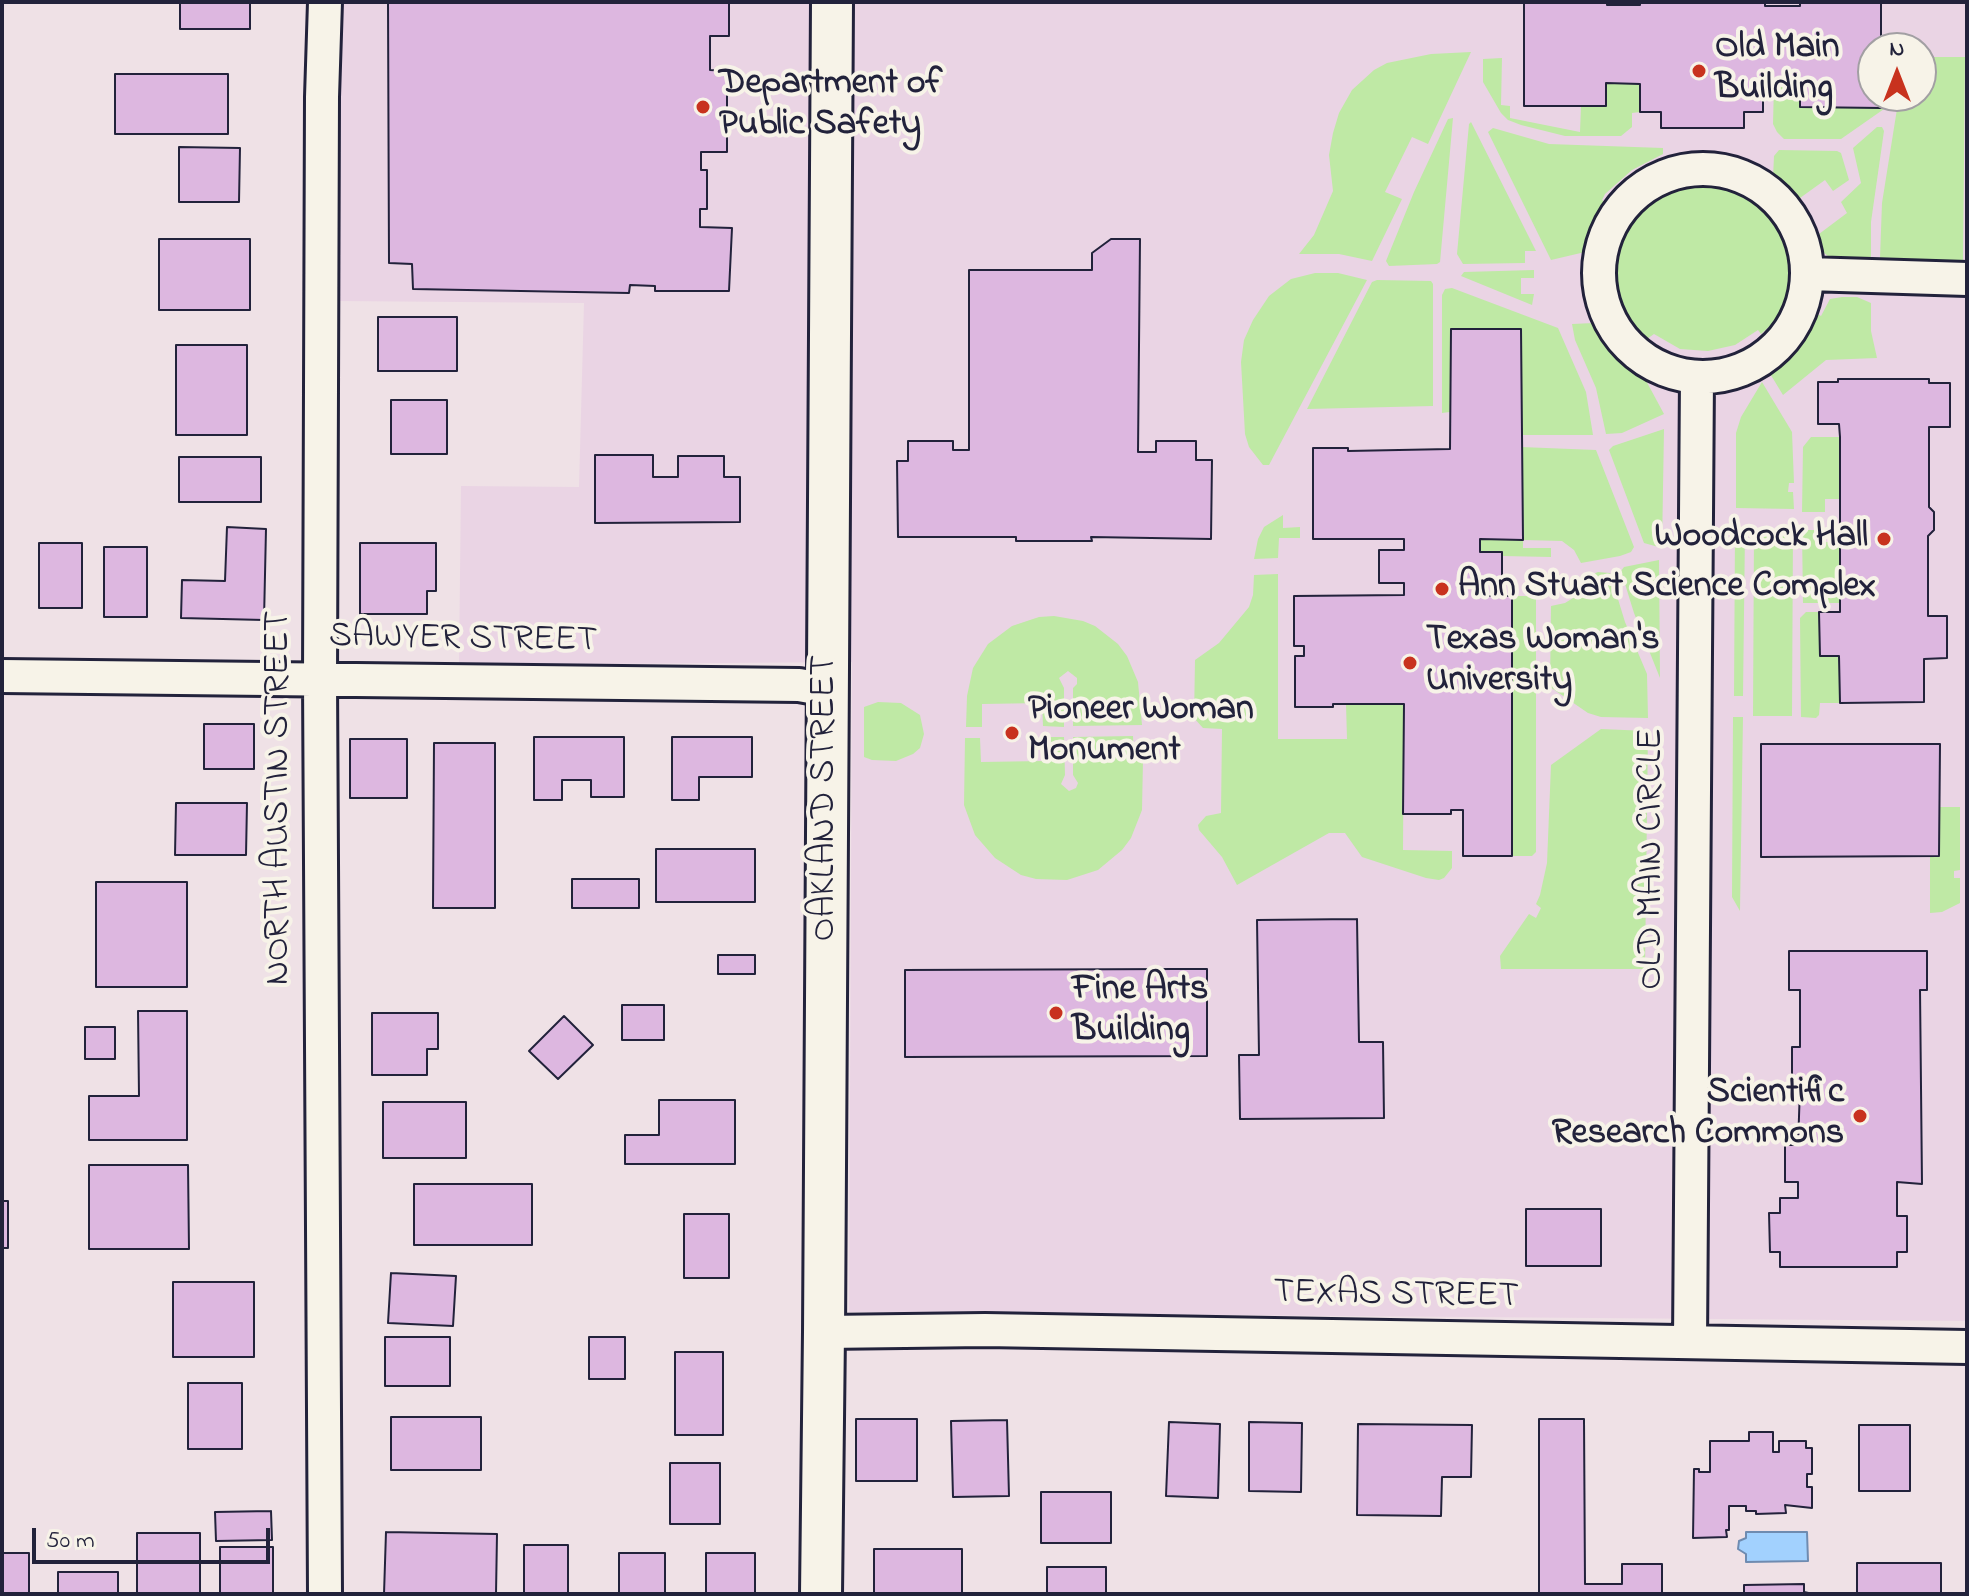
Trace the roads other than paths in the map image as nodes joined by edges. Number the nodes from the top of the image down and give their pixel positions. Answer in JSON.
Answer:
{"nodes":[{"id":1,"x":325,"y":2,"type":"edge"},
{"id":2,"x":832,"y":2,"type":"edge"},
{"id":3,"x":1808,"y":274,"type":"junction"},
{"id":4,"x":1967,"y":279,"type":"edge"},
{"id":5,"x":1697,"y":377,"type":"junction"},
{"id":6,"x":2,"y":676,"type":"edge"},
{"id":7,"x":320,"y":679,"type":"junction"},
{"id":8,"x":827,"y":690,"type":"junction"},
{"id":9,"x":824,"y":1332,"type":"junction"},
{"id":10,"x":1690,"y":1342,"type":"junction"},
{"id":11,"x":1967,"y":1347,"type":"edge"},
{"id":12,"x":325,"y":1594,"type":"edge"},
{"id":13,"x":821,"y":1594,"type":"edge"}],
"edges":[{"from":1,"to":7,"type":"street","name":"NORTH AUSTIN STREET"},
{"from":2,"to":8,"type":"street","name":"OAKLAND STREET"},
{"from":3,"to":4,"type":"street"},
{"from":3,"to":5,"type":"street"},
{"from":3,"to":5,"type":"street"},
{"from":5,"to":10,"type":"street","name":"OLD MAIN CIRCLE"},
{"from":6,"to":7,"type":"street","name":"SAWYER STREET"},
{"from":7,"to":8,"type":"street","name":"SAWYER STREET"},
{"from":7,"to":12,"type":"street","name":"NORTH AUSTIN STREET"},
{"from":8,"to":9,"type":"street","name":"OAKLAND STREET"},
{"from":9,"to":10,"type":"street","name":"TEXAS STREET"},
{"from":9,"to":13,"type":"street","name":"OAKLAND STREET"},
{"from":10,"to":11,"type":"street","name":"TEXAS STREET"}]}
